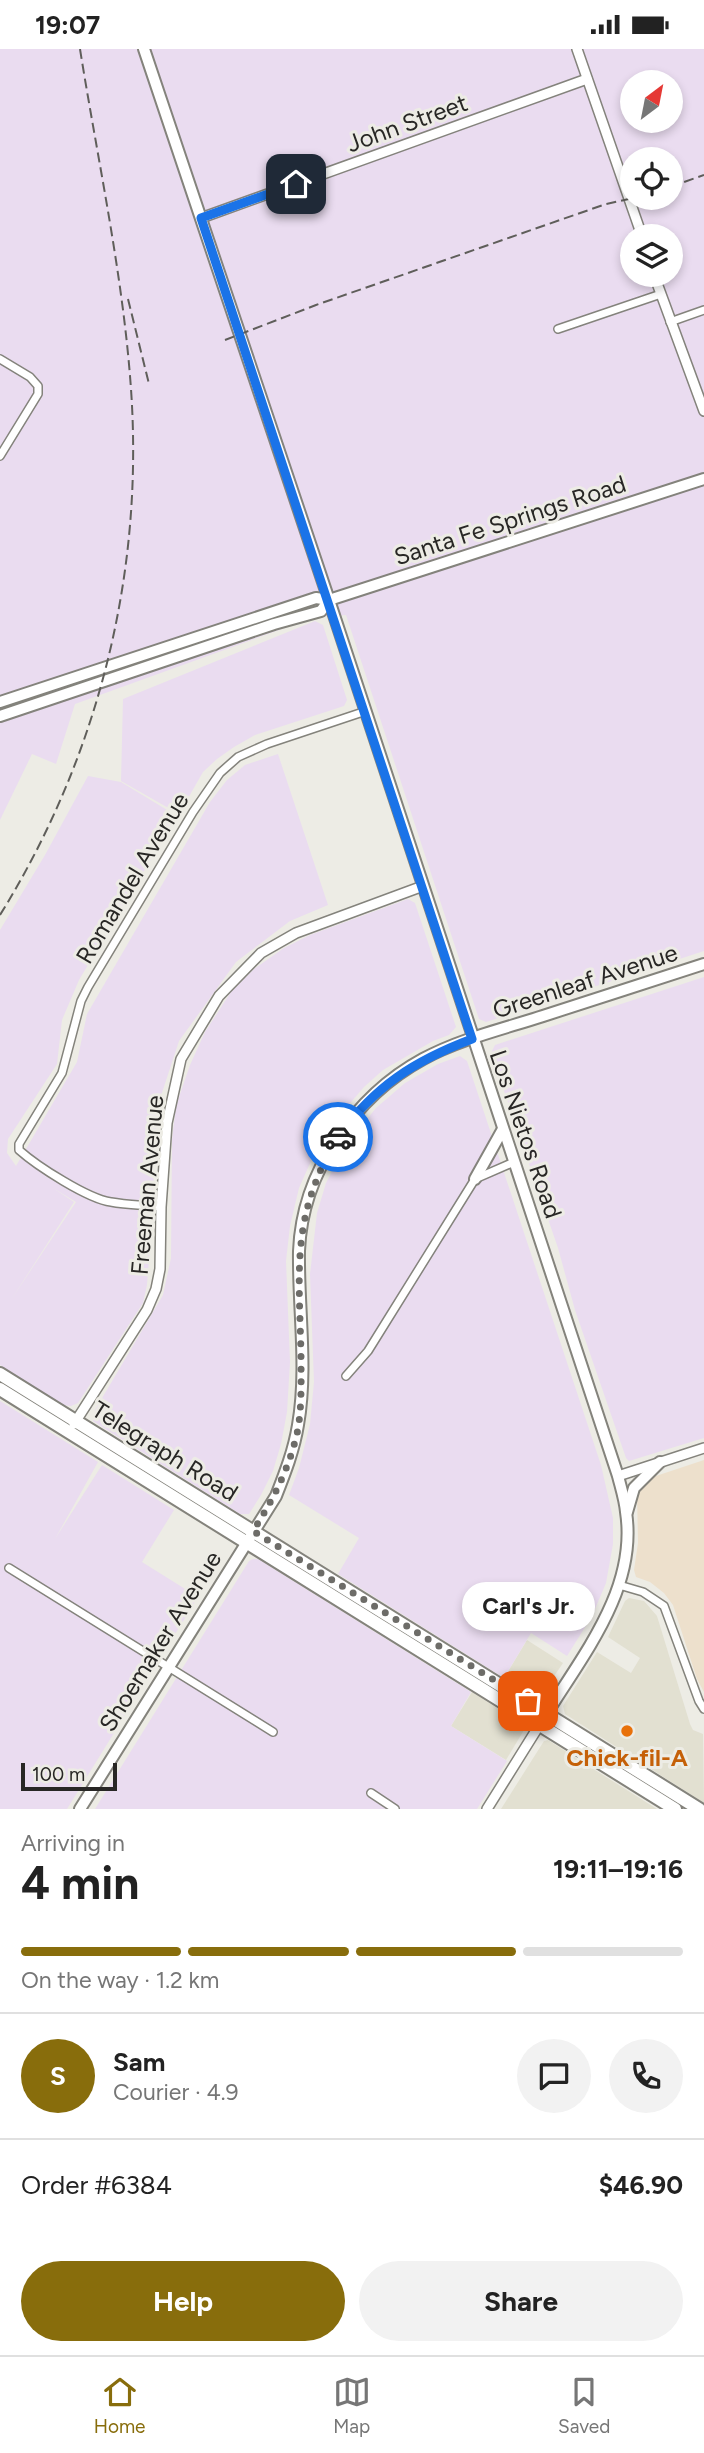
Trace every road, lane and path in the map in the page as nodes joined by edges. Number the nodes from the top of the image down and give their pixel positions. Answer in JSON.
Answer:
{"nodes":[{"id":1,"x":144,"y":49,"type":"edge"},
{"id":2,"x":577,"y":49,"type":"edge"},
{"id":3,"x":587,"y":79,"type":"junction"},
{"id":4,"x":201,"y":218,"type":"junction"},
{"id":5,"x":638,"y":224,"type":"edge"},
{"id":6,"x":658,"y":287,"type":"edge"},
{"id":7,"x":661,"y":294,"type":"junction"},
{"id":8,"x":704,"y":310,"type":"edge"},
{"id":9,"x":670,"y":322,"type":"junction"},
{"id":10,"x":558,"y":330,"type":"dead end"},
{"id":11,"x":0,"y":359,"type":"edge"},
{"id":12,"x":704,"y":411,"type":"edge"},
{"id":13,"x":0,"y":456,"type":"edge"},
{"id":14,"x":704,"y":479,"type":"edge"},
{"id":15,"x":329,"y":600,"type":"junction"},
{"id":16,"x":237,"y":630,"type":"junction"},
{"id":17,"x":0,"y":702,"type":"edge"},
{"id":18,"x":366,"y":711,"type":"junction"},
{"id":19,"x":0,"y":716,"type":"edge"},
{"id":20,"x":423,"y":885,"type":"junction"},
{"id":21,"x":704,"y":964,"type":"edge"},
{"id":22,"x":472,"y":1039,"type":"junction"},
{"id":23,"x":503,"y":1129,"type":"junction"},
{"id":24,"x":514,"y":1162,"type":"junction"},
{"id":25,"x":475,"y":1179,"type":"junction"},
{"id":26,"x":161,"y":1207,"type":"junction"},
{"id":27,"x":0,"y":1374,"type":"edge"},
{"id":28,"x":346,"y":1376,"type":"dead end"},
{"id":29,"x":0,"y":1389,"type":"edge"},
{"id":30,"x":73,"y":1426,"type":"junction"},
{"id":31,"x":704,"y":1448,"type":"edge"},
{"id":32,"x":660,"y":1462,"type":"junction"},
{"id":33,"x":618,"y":1476,"type":"junction"},
{"id":34,"x":627,"y":1514,"type":"junction"},
{"id":35,"x":253,"y":1531,"type":"junction"},
{"id":36,"x":246,"y":1543,"type":"junction"},
{"id":37,"x":9,"y":1568,"type":"dead end"},
{"id":38,"x":619,"y":1584,"type":"junction"},
{"id":39,"x":363,"y":1607,"type":"junction"},
{"id":40,"x":168,"y":1667,"type":"junction"},
{"id":41,"x":704,"y":1709,"type":"edge"},
{"id":42,"x":544,"y":1718,"type":"junction"},
{"id":43,"x":272,"y":1732,"type":"dead end"},
{"id":44,"x":621,"y":1759,"type":"junction"},
{"id":45,"x":607,"y":1765,"type":"junction"},
{"id":46,"x":371,"y":1793,"type":"dead end"},
{"id":47,"x":695,"y":1808,"type":"edge"},
{"id":48,"x":80,"y":1809,"type":"edge"},
{"id":49,"x":395,"y":1809,"type":"edge"},
{"id":50,"x":487,"y":1809,"type":"edge"},
{"id":51,"x":676,"y":1809,"type":"edge"}],
"edges":[{"from":1,"to":4,"type":"main road","name":"Los Nietos Road"},
{"from":2,"to":3,"type":"street"},
{"from":3,"to":4,"type":"street","name":"John Street"},
{"from":3,"to":5,"type":"street"},
{"from":4,"to":15,"type":"main road","name":"Los Nietos Road"},
{"from":6,"to":7,"type":"street"},
{"from":7,"to":9,"type":"street"},
{"from":7,"to":10,"type":"street"},
{"from":8,"to":9,"type":"street"},
{"from":9,"to":12,"type":"street"},
{"from":11,"to":13,"type":"street"},
{"from":14,"to":15,"type":"main road","name":"Santa Fe Springs Road"},
{"from":15,"to":16,"type":"main road","name":"Santa Fe Springs Road"},
{"from":15,"to":18,"type":"main road","name":"Los Nietos Road"},
{"from":16,"to":17,"type":"main road","name":"Santa Fe Springs Road"},
{"from":16,"to":19,"type":"main road","name":"Santa Fe Springs Road"},
{"from":18,"to":20,"type":"main road","name":"Los Nietos Road"},
{"from":18,"to":26,"type":"street","name":"Romandel Avenue"},
{"from":20,"to":22,"type":"main road","name":"Los Nietos Road"},
{"from":20,"to":26,"type":"street","name":"Freeman Avenue"},
{"from":21,"to":22,"type":"main road","name":"Greenleaf Avenue"},
{"from":22,"to":23,"type":"main road","name":"Los Nietos Road"},
{"from":22,"to":35,"type":"main road","name":"Greenleaf Avenue"},
{"from":23,"to":24,"type":"main road","name":"Los Nietos Road"},
{"from":23,"to":25,"type":"main road"},
{"from":24,"to":25,"type":"street"},
{"from":24,"to":33,"type":"main road","name":"Los Nietos Road"},
{"from":25,"to":28,"type":"street"},
{"from":26,"to":30,"type":"street","name":"Freeman Avenue"},
{"from":27,"to":30,"type":"main road","name":"Telegraph Road"},
{"from":29,"to":30,"type":"main road","name":"Telegraph Road"},
{"from":30,"to":35,"type":"main road","name":"Telegraph Road"},
{"from":30,"to":36,"type":"main road","name":"Telegraph Road"},
{"from":31,"to":32,"type":"street"},
{"from":32,"to":33,"type":"street"},
{"from":32,"to":34,"type":"main road"},
{"from":33,"to":34,"type":"main road","name":"Los Nietos Road"},
{"from":34,"to":38,"type":"main road"},
{"from":35,"to":36,"type":"main road","name":"Shoemaker Avenue"},
{"from":35,"to":39,"type":"main road","name":"Telegraph Road"},
{"from":36,"to":39,"type":"main road","name":"Telegraph Road"},
{"from":36,"to":40,"type":"main road","name":"Shoemaker Avenue"},
{"from":37,"to":40,"type":"street"},
{"from":38,"to":41,"type":"street"},
{"from":38,"to":42,"type":"main road"},
{"from":39,"to":42,"type":"main road","name":"Telegraph Road"},
{"from":40,"to":43,"type":"street"},
{"from":40,"to":48,"type":"main road","name":"Shoemaker Avenue"},
{"from":42,"to":44,"type":"main road","name":"Telegraph Road"},
{"from":42,"to":45,"type":"main road","name":"Telegraph Road"},
{"from":42,"to":50,"type":"street"},
{"from":44,"to":45,"type":"main road"},
{"from":44,"to":47,"type":"main road","name":"Telegraph Road"},
{"from":45,"to":51,"type":"main road","name":"Telegraph Road"},
{"from":46,"to":49,"type":"street"}]}
